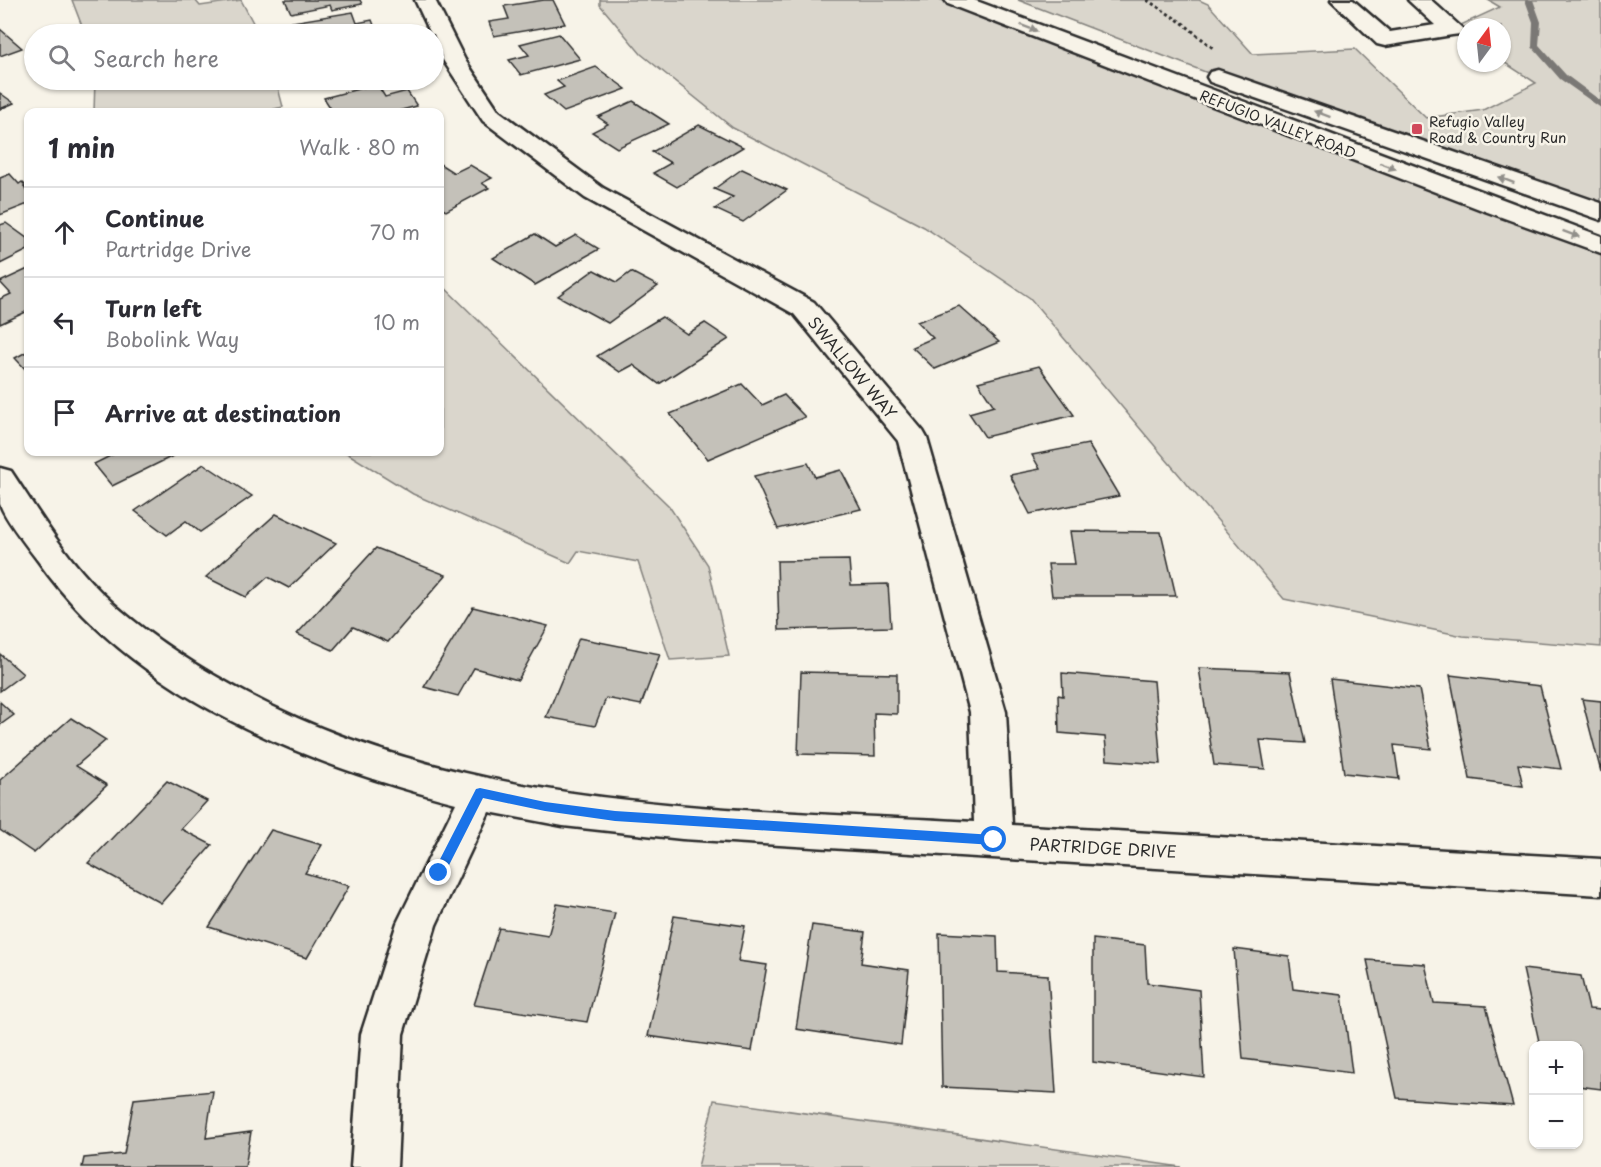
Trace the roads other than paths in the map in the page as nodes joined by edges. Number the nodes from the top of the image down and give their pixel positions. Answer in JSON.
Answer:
{"nodes":[{"id":1,"x":425,"y":0,"type":"edge"},
{"id":2,"x":955,"y":0,"type":"edge"},
{"id":3,"x":1342,"y":0,"type":"edge"},
{"id":4,"x":1347,"y":0,"type":"edge"},
{"id":5,"x":1418,"y":0,"type":"edge"},
{"id":6,"x":437,"y":24,"type":"edge"},
{"id":7,"x":444,"y":39,"type":"edge"},
{"id":8,"x":1200,"y":70,"type":"dead end"},
{"id":9,"x":1601,"y":212,"type":"edge"},
{"id":10,"x":1601,"y":245,"type":"edge"},
{"id":11,"x":0,"y":479,"type":"edge"},
{"id":12,"x":480,"y":792,"type":"junction"},
{"id":13,"x":994,"y":840,"type":"junction"},
{"id":14,"x":1601,"y":877,"type":"edge"},
{"id":15,"x":374,"y":1167,"type":"edge"}],
"edges":[{"from":1,"to":6,"type":"street","name":"SWALLOW WAY"},
{"from":2,"to":10,"type":"street","name":"REFUGIO VALLEY ROAD","one_way":true},
{"from":3,"to":4,"type":"street"},
{"from":3,"to":5,"type":"street"},
{"from":7,"to":13,"type":"street","name":"SWALLOW WAY"},
{"from":9,"to":8,"type":"street","name":"REFUGIO VALLEY ROAD","one_way":true},
{"from":11,"to":12,"type":"street","name":"PARTRIDGE DRIVE"},
{"from":12,"to":13,"type":"street","name":"PARTRIDGE DRIVE"},
{"from":12,"to":15,"type":"street"},
{"from":13,"to":14,"type":"street","name":"PARTRIDGE DRIVE"}]}
